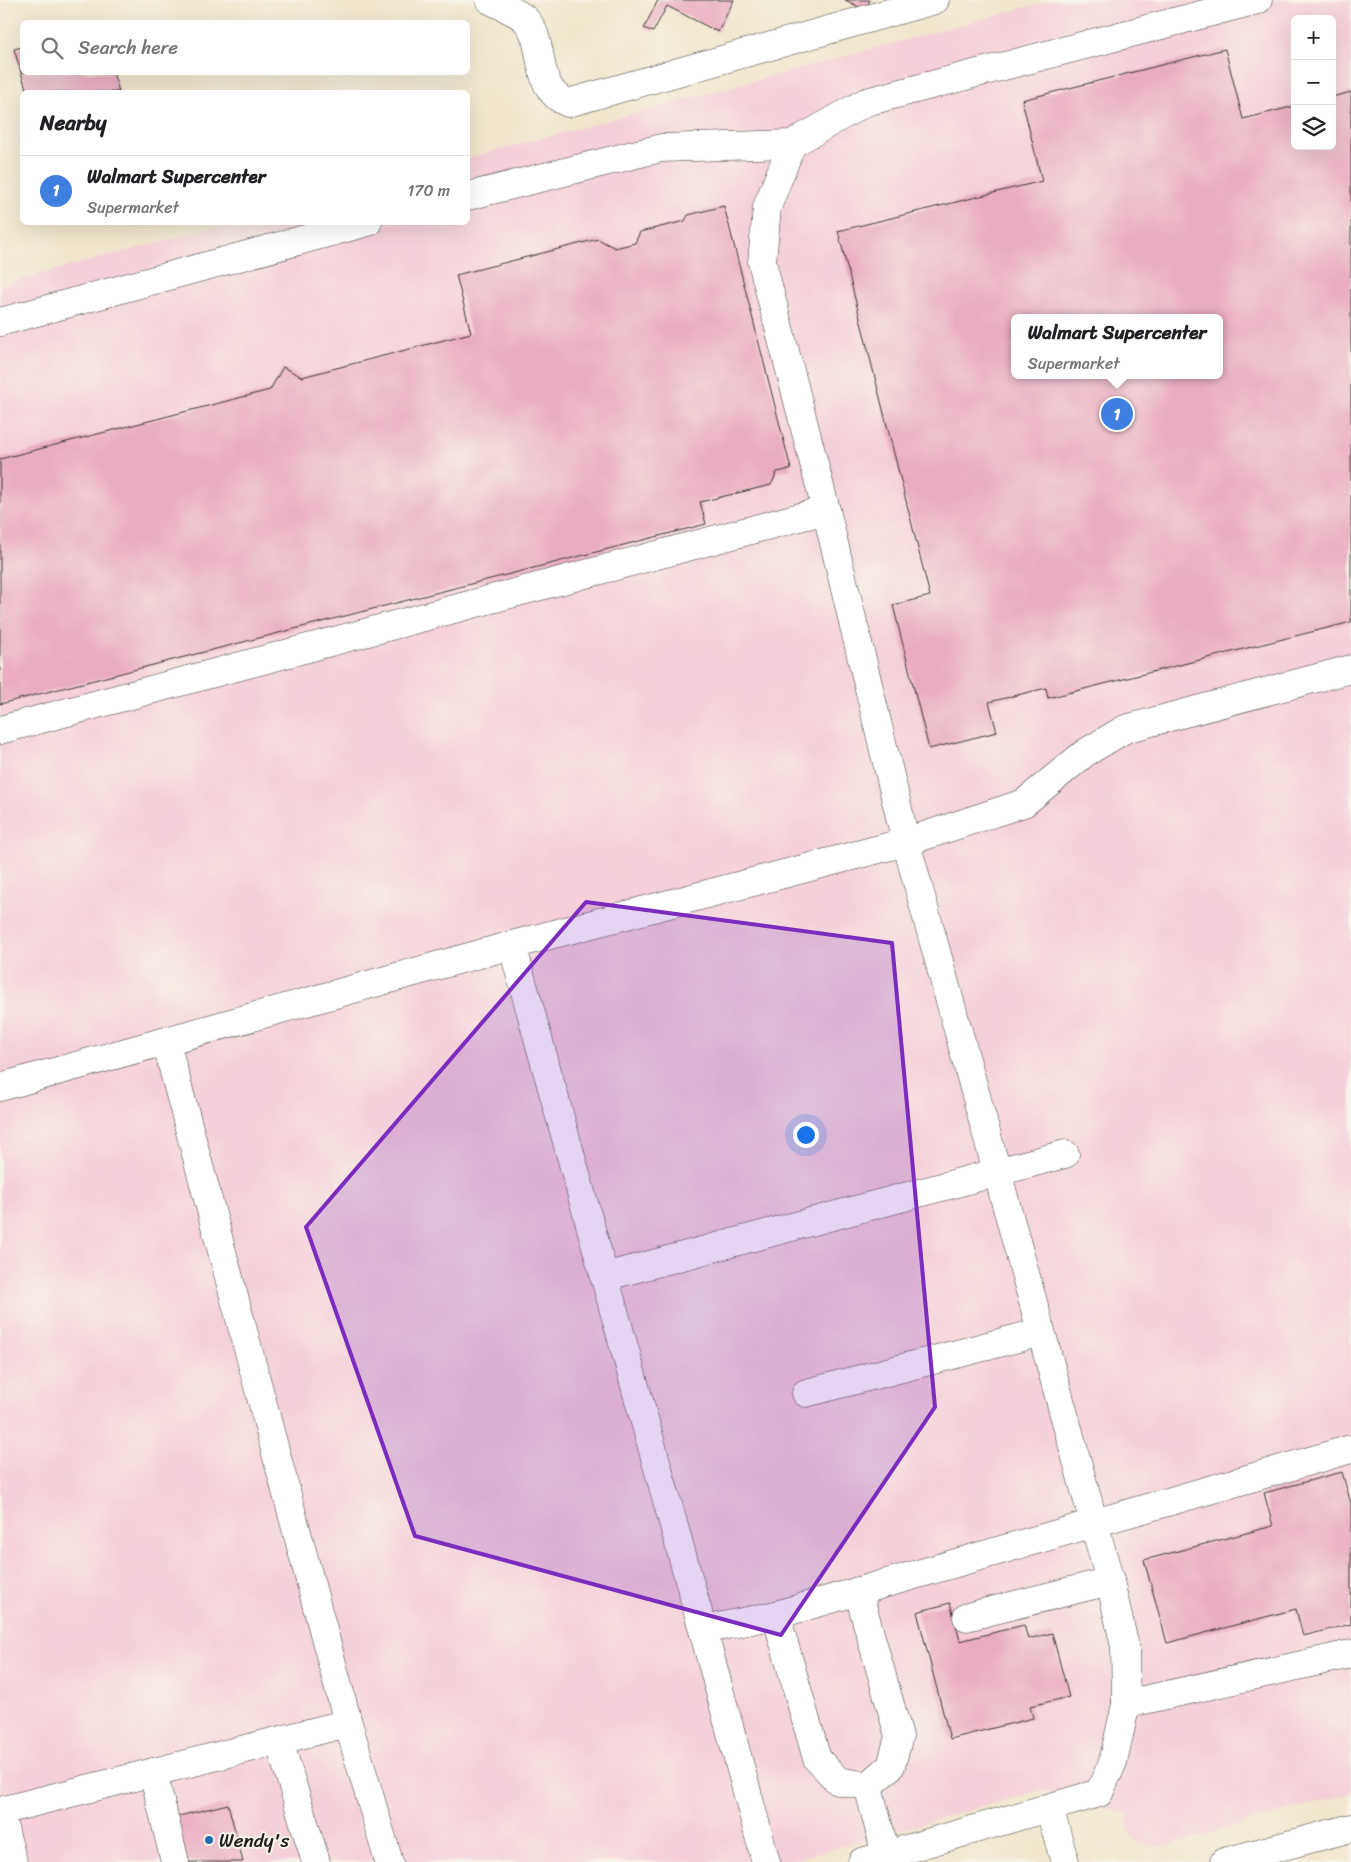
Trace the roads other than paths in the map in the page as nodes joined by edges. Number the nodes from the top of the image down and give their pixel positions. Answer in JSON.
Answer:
{"nodes":[{"id":1,"x":490,"y":0,"type":"edge"},
{"id":2,"x":935,"y":0,"type":"edge"},
{"id":3,"x":1258,"y":0,"type":"edge"},
{"id":4,"x":792,"y":144,"type":"junction"},
{"id":5,"x":470,"y":196,"type":"edge"},
{"id":6,"x":357,"y":225,"type":"edge"},
{"id":7,"x":0,"y":322,"type":"edge"},
{"id":8,"x":826,"y":510,"type":"junction"},
{"id":9,"x":1351,"y":668,"type":"edge"},
{"id":10,"x":0,"y":730,"type":"edge"},
{"id":11,"x":906,"y":842,"type":"junction"},
{"id":12,"x":512,"y":946,"type":"junction"},
{"id":13,"x":166,"y":1042,"type":"junction"},
{"id":14,"x":0,"y":1087,"type":"edge"},
{"id":15,"x":1066,"y":1154,"type":"dead end"},
{"id":16,"x":997,"y":1173,"type":"junction"},
{"id":17,"x":604,"y":1277,"type":"junction"},
{"id":18,"x":1041,"y":1332,"type":"junction"},
{"id":19,"x":806,"y":1393,"type":"dead end"},
{"id":20,"x":1351,"y":1450,"type":"edge"},
{"id":21,"x":1093,"y":1522,"type":"junction"},
{"id":22,"x":1110,"y":1581,"type":"junction"},
{"id":23,"x":858,"y":1591,"type":"junction"},
{"id":24,"x":776,"y":1615,"type":"junction"},
{"id":25,"x":968,"y":1617,"type":"dead end"},
{"id":26,"x":703,"y":1630,"type":"junction"},
{"id":27,"x":1351,"y":1654,"type":"edge"},
{"id":28,"x":1126,"y":1704,"type":"junction"},
{"id":29,"x":348,"y":1723,"type":"junction"},
{"id":30,"x":280,"y":1741,"type":"junction"},
{"id":31,"x":153,"y":1772,"type":"junction"},
{"id":32,"x":868,"y":1786,"type":"junction"},
{"id":33,"x":1048,"y":1808,"type":"junction"},
{"id":34,"x":0,"y":1813,"type":"edge"},
{"id":35,"x":1351,"y":1828,"type":"edge"},
{"id":36,"x":874,"y":1859,"type":"edge"},
{"id":37,"x":13,"y":1862,"type":"edge"},
{"id":38,"x":175,"y":1862,"type":"edge"},
{"id":39,"x":316,"y":1862,"type":"edge"},
{"id":40,"x":389,"y":1862,"type":"edge"},
{"id":41,"x":766,"y":1862,"type":"edge"},
{"id":42,"x":1065,"y":1862,"type":"edge"},
{"id":43,"x":1224,"y":1862,"type":"edge"}],
"edges":[{"from":1,"to":2,"type":"street"},
{"from":3,"to":4,"type":"street"},
{"from":4,"to":5,"type":"street"},
{"from":4,"to":8,"type":"street"},
{"from":6,"to":7,"type":"street"},
{"from":8,"to":10,"type":"street"},
{"from":8,"to":11,"type":"street"},
{"from":9,"to":11,"type":"street"},
{"from":11,"to":12,"type":"street"},
{"from":11,"to":16,"type":"street"},
{"from":12,"to":13,"type":"street"},
{"from":12,"to":17,"type":"street"},
{"from":13,"to":14,"type":"street"},
{"from":13,"to":29,"type":"street"},
{"from":15,"to":16,"type":"street"},
{"from":16,"to":17,"type":"street"},
{"from":16,"to":18,"type":"street"},
{"from":17,"to":26,"type":"street"},
{"from":18,"to":19,"type":"street"},
{"from":18,"to":21,"type":"street"},
{"from":20,"to":21,"type":"street"},
{"from":21,"to":22,"type":"street"},
{"from":21,"to":23,"type":"street"},
{"from":22,"to":25,"type":"street"},
{"from":22,"to":28,"type":"street"},
{"from":23,"to":24,"type":"street"},
{"from":23,"to":32,"type":"street"},
{"from":24,"to":26,"type":"street"},
{"from":24,"to":32,"type":"street"},
{"from":26,"to":41,"type":"street"},
{"from":27,"to":28,"type":"street"},
{"from":28,"to":33,"type":"street"},
{"from":29,"to":30,"type":"street"},
{"from":29,"to":40,"type":"street"},
{"from":30,"to":31,"type":"street"},
{"from":30,"to":39,"type":"street"},
{"from":31,"to":34,"type":"street"},
{"from":31,"to":38,"type":"street"},
{"from":32,"to":36,"type":"street"},
{"from":33,"to":36,"type":"street"},
{"from":33,"to":42,"type":"street"},
{"from":34,"to":37,"type":"street"},
{"from":35,"to":43,"type":"street"}]}
